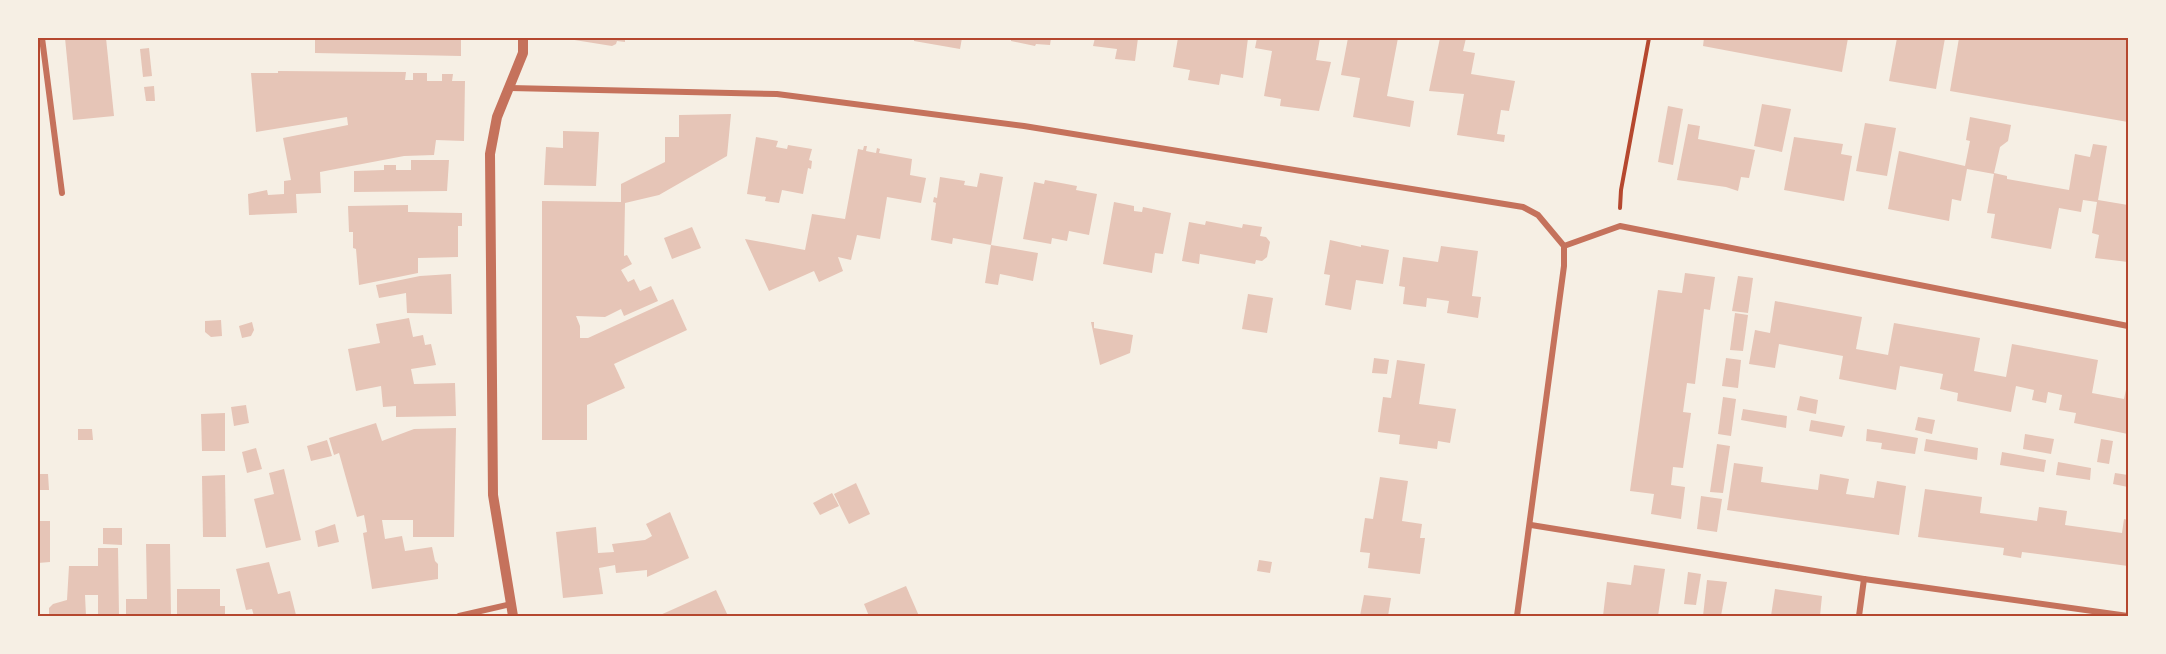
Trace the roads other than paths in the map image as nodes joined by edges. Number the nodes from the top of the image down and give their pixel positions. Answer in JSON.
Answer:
{"nodes":[{"id":1,"x":42,"y":38,"type":"edge"},
{"id":2,"x":523,"y":38,"type":"edge"},
{"id":3,"x":510,"y":88,"type":"junction"},
{"id":4,"x":62,"y":193,"type":"dead end"},
{"id":5,"x":1564,"y":246,"type":"junction"},
{"id":6,"x":2128,"y":326,"type":"edge"},
{"id":7,"x":1531,"y":525,"type":"junction"},
{"id":8,"x":1864,"y":579,"type":"junction"},
{"id":9,"x":511,"y":604,"type":"junction"},
{"id":10,"x":459,"y":616,"type":"edge"},
{"id":11,"x":513,"y":616,"type":"edge"},
{"id":12,"x":1517,"y":616,"type":"edge"},
{"id":13,"x":1859,"y":616,"type":"edge"},
{"id":14,"x":2128,"y":616,"type":"edge"}],
"edges":[{"from":1,"to":4,"type":"street"},
{"from":2,"to":3,"type":"street"},
{"from":3,"to":5,"type":"street"},
{"from":3,"to":9,"type":"street"},
{"from":5,"to":6,"type":"street"},
{"from":5,"to":7,"type":"street"},
{"from":7,"to":8,"type":"street"},
{"from":7,"to":12,"type":"street"},
{"from":8,"to":13,"type":"street"},
{"from":8,"to":14,"type":"street"},
{"from":9,"to":10,"type":"street"},
{"from":9,"to":11,"type":"street"}]}
